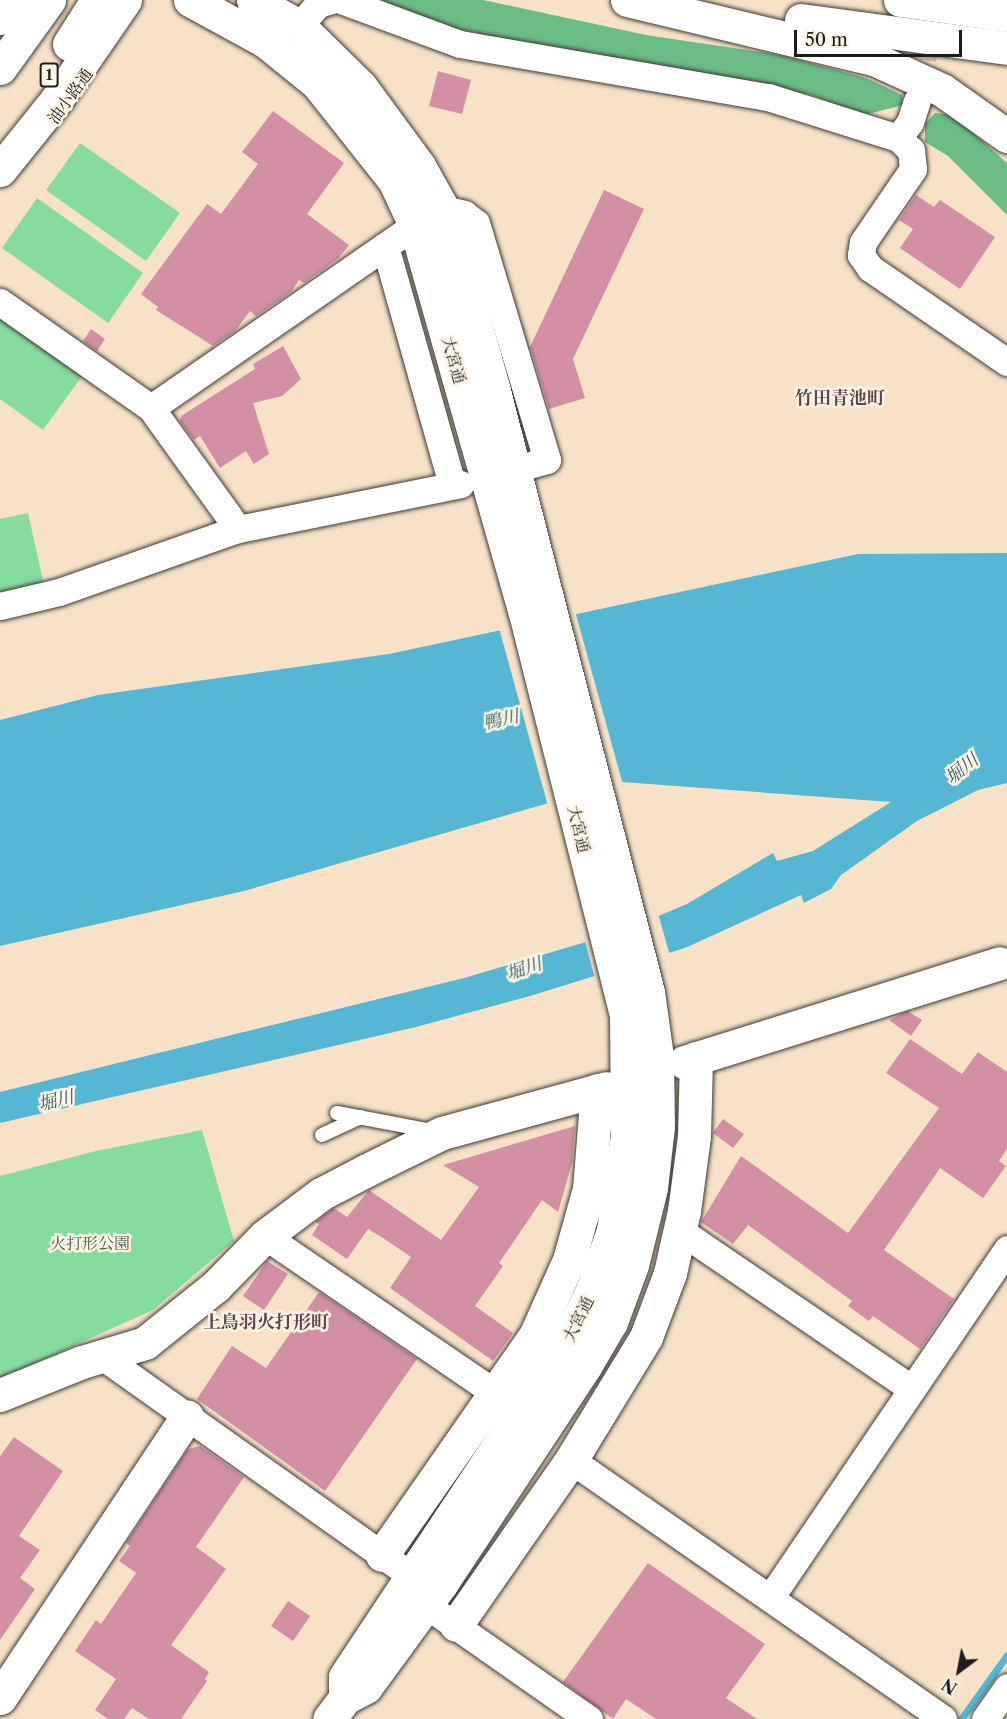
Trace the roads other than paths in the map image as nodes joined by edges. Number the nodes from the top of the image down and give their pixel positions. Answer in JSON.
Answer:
{"nodes":[{"id":1,"x":13,"y":0,"type":"edge"},
{"id":2,"x":36,"y":0,"type":"edge"},
{"id":3,"x":49,"y":0,"type":"edge"},
{"id":4,"x":97,"y":0,"type":"edge"},
{"id":5,"x":125,"y":0,"type":"edge"},
{"id":6,"x":136,"y":0,"type":"edge"},
{"id":7,"x":190,"y":0,"type":"edge"},
{"id":8,"x":253,"y":0,"type":"edge"},
{"id":9,"x":332,"y":0,"type":"edge"},
{"id":10,"x":340,"y":0,"type":"edge"},
{"id":11,"x":627,"y":0,"type":"edge"},
{"id":12,"x":680,"y":0,"type":"edge"},
{"id":13,"x":900,"y":0,"type":"edge"},
{"id":14,"x":1007,"y":15,"type":"edge"},
{"id":15,"x":0,"y":18,"type":"edge"},
{"id":16,"x":299,"y":26,"type":"junction"},
{"id":17,"x":1007,"y":48,"type":"edge"},
{"id":18,"x":0,"y":51,"type":"edge"},
{"id":19,"x":0,"y":68,"type":"edge"},
{"id":20,"x":917,"y":101,"type":"tunnel mouth"},
{"id":21,"x":1007,"y":136,"type":"edge"},
{"id":22,"x":898,"y":138,"type":"junction"},
{"id":23,"x":0,"y":150,"type":"edge"},
{"id":24,"x":0,"y":170,"type":"edge"},
{"id":25,"x":0,"y":188,"type":"edge"},
{"id":26,"x":443,"y":209,"type":"junction"},
{"id":27,"x":415,"y":225,"type":"junction"},
{"id":28,"x":385,"y":246,"type":"junction"},
{"id":29,"x":0,"y":302,"type":"edge"},
{"id":30,"x":1007,"y":362,"type":"edge"},
{"id":31,"x":151,"y":408,"type":"junction"},
{"id":32,"x":533,"y":464,"type":"dead end"},
{"id":33,"x":238,"y":529,"type":"junction"},
{"id":34,"x":520,"y":548,"type":"junction"},
{"id":35,"x":0,"y":606,"type":"edge"},
{"id":36,"x":1004,"y":964,"type":"edge"},
{"id":37,"x":337,"y":1113,"type":"dead end"},
{"id":38,"x":361,"y":1118,"type":"junction"},
{"id":39,"x":442,"y":1133,"type":"junction"},
{"id":40,"x":322,"y":1135,"type":"dead end"},
{"id":41,"x":680,"y":1230,"type":"junction"},
{"id":42,"x":265,"y":1236,"type":"junction"},
{"id":43,"x":1007,"y":1249,"type":"edge"},
{"id":44,"x":102,"y":1356,"type":"junction"},
{"id":45,"x":912,"y":1389,"type":"junction"},
{"id":46,"x":495,"y":1393,"type":"junction"},
{"id":47,"x":0,"y":1395,"type":"edge"},
{"id":48,"x":188,"y":1417,"type":"junction"},
{"id":49,"x":571,"y":1460,"type":"junction"},
{"id":50,"x":382,"y":1555,"type":"junction"},
{"id":51,"x":420,"y":1591,"type":"junction"},
{"id":52,"x":770,"y":1598,"type":"junction"},
{"id":53,"x":456,"y":1625,"type":"junction"},
{"id":54,"x":1007,"y":1687,"type":"edge"},
{"id":55,"x":0,"y":1698,"type":"edge"},
{"id":56,"x":337,"y":1708,"type":"edge"},
{"id":57,"x":589,"y":1719,"type":"edge"},
{"id":58,"x":944,"y":1719,"type":"edge"},
{"id":59,"x":985,"y":1719,"type":"edge"}],
"edges":[{"from":1,"to":15,"type":"main road"},
{"from":2,"to":18,"type":"main road"},
{"from":3,"to":19,"type":"main road"},
{"from":4,"to":23,"type":"main road","number":"1"},
{"from":5,"to":24,"type":"main road"},
{"from":6,"to":25,"type":"main road","name":"油小路通"},
{"from":7,"to":27,"type":"main road","name":"大宮通"},
{"from":8,"to":16,"type":"main road","name":"大宮通"},
{"from":9,"to":16,"type":"street"},
{"from":10,"to":22,"type":"street"},
{"from":11,"to":21,"type":"main road"},
{"from":12,"to":17,"type":"main road"},
{"from":13,"to":14,"type":"main road"},
{"from":16,"to":26,"type":"main road","name":"大宮通"},
{"from":20,"to":22,"type":"street"},
{"from":22,"to":30,"type":"street"},
{"from":26,"to":32,"type":"street"},
{"from":26,"to":34,"type":"main road","name":"大宮通"},
{"from":27,"to":28,"type":"street"},
{"from":27,"to":34,"type":"main road","name":"大宮通"},
{"from":28,"to":31,"type":"street"},
{"from":28,"to":33,"type":"street"},
{"from":29,"to":31,"type":"street"},
{"from":31,"to":33,"type":"street"},
{"from":33,"to":35,"type":"street"},
{"from":34,"to":51,"type":"main road","name":"大宮通"},
{"from":36,"to":41,"type":"main road"},
{"from":37,"to":38,"type":"lane"},
{"from":38,"to":39,"type":"lane"},
{"from":38,"to":40,"type":"lane"},
{"from":39,"to":42,"type":"main road"},
{"from":39,"to":46,"type":"main road"},
{"from":41,"to":45,"type":"street"},
{"from":41,"to":49,"type":"main road"},
{"from":42,"to":44,"type":"main road"},
{"from":42,"to":46,"type":"street"},
{"from":43,"to":45,"type":"street"},
{"from":44,"to":47,"type":"main road"},
{"from":44,"to":48,"type":"street"},
{"from":45,"to":52,"type":"street"},
{"from":46,"to":50,"type":"main road"},
{"from":48,"to":50,"type":"street"},
{"from":48,"to":55,"type":"main road"},
{"from":49,"to":52,"type":"street"},
{"from":49,"to":53,"type":"main road"},
{"from":50,"to":51,"type":"street"},
{"from":51,"to":53,"type":"street"},
{"from":51,"to":56,"type":"main road","name":"大宮通"},
{"from":52,"to":58,"type":"street"},
{"from":53,"to":57,"type":"street"},
{"from":54,"to":59,"type":"street"}]}
